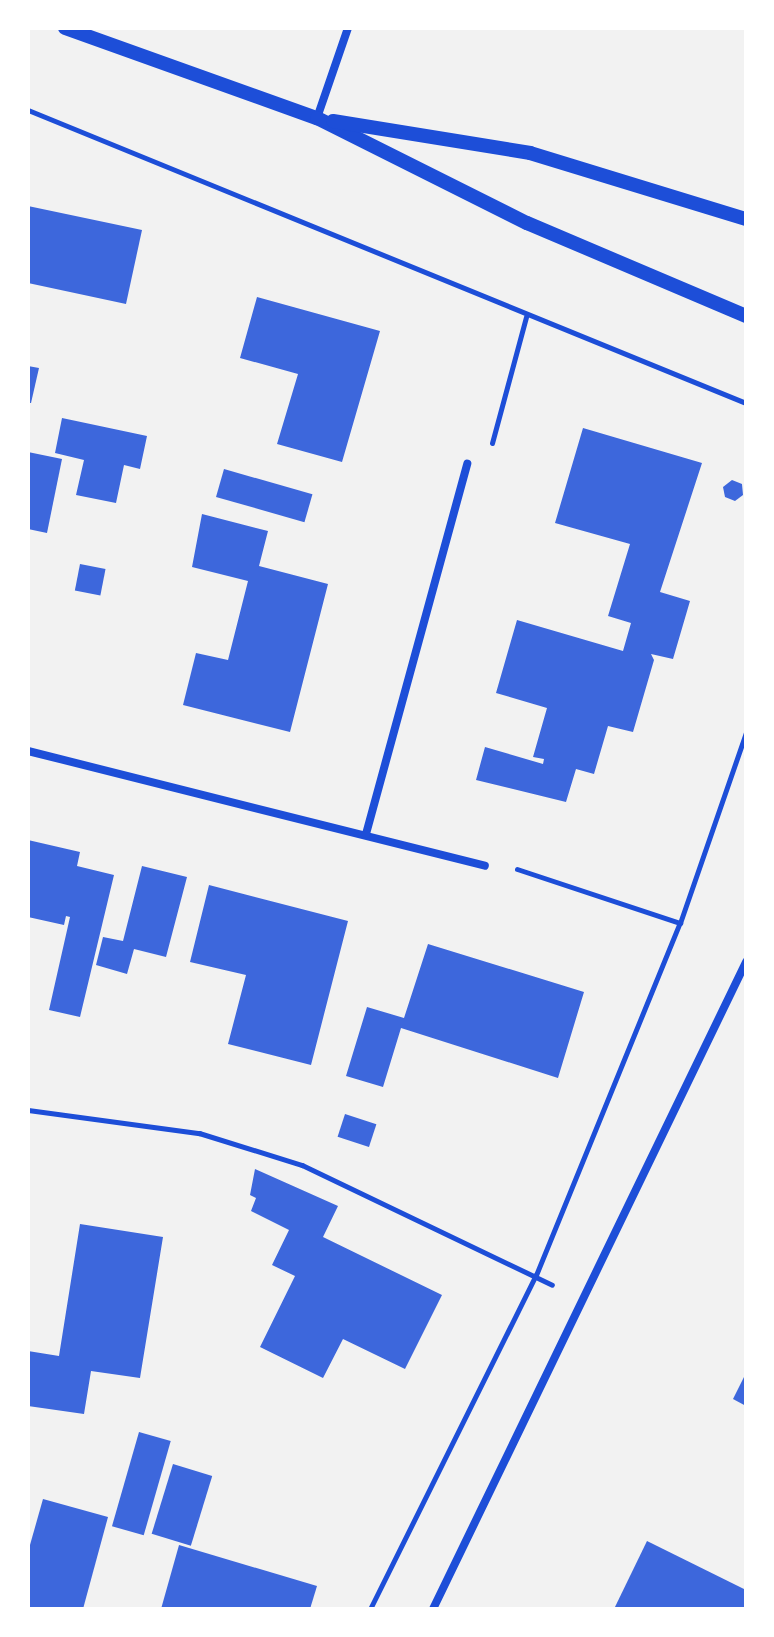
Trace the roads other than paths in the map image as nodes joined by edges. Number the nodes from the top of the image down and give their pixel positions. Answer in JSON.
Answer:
{"nodes":[{"id":1,"x":65,"y":28,"type":"edge"},
{"id":2,"x":348,"y":28,"type":"edge"},
{"id":3,"x":317,"y":118,"type":"junction"},
{"id":4,"x":746,"y":219,"type":"edge"},
{"id":5,"x":746,"y":316,"type":"edge"},
{"id":6,"x":467,"y":464,"type":"road end"},
{"id":7,"x":28,"y":751,"type":"edge"},
{"id":8,"x":366,"y":834,"type":"junction"},
{"id":9,"x":485,"y":866,"type":"road end"},
{"id":10,"x":746,"y":962,"type":"edge"},
{"id":11,"x":433,"y":1609,"type":"edge"}],
"edges":[{"from":1,"to":3,"type":"street"},
{"from":2,"to":3,"type":"street"},
{"from":3,"to":4,"type":"street"},
{"from":3,"to":5,"type":"street"},
{"from":6,"to":8,"type":"street"},
{"from":7,"to":8,"type":"street"},
{"from":8,"to":9,"type":"street"},
{"from":10,"to":11,"type":"street"}]}
